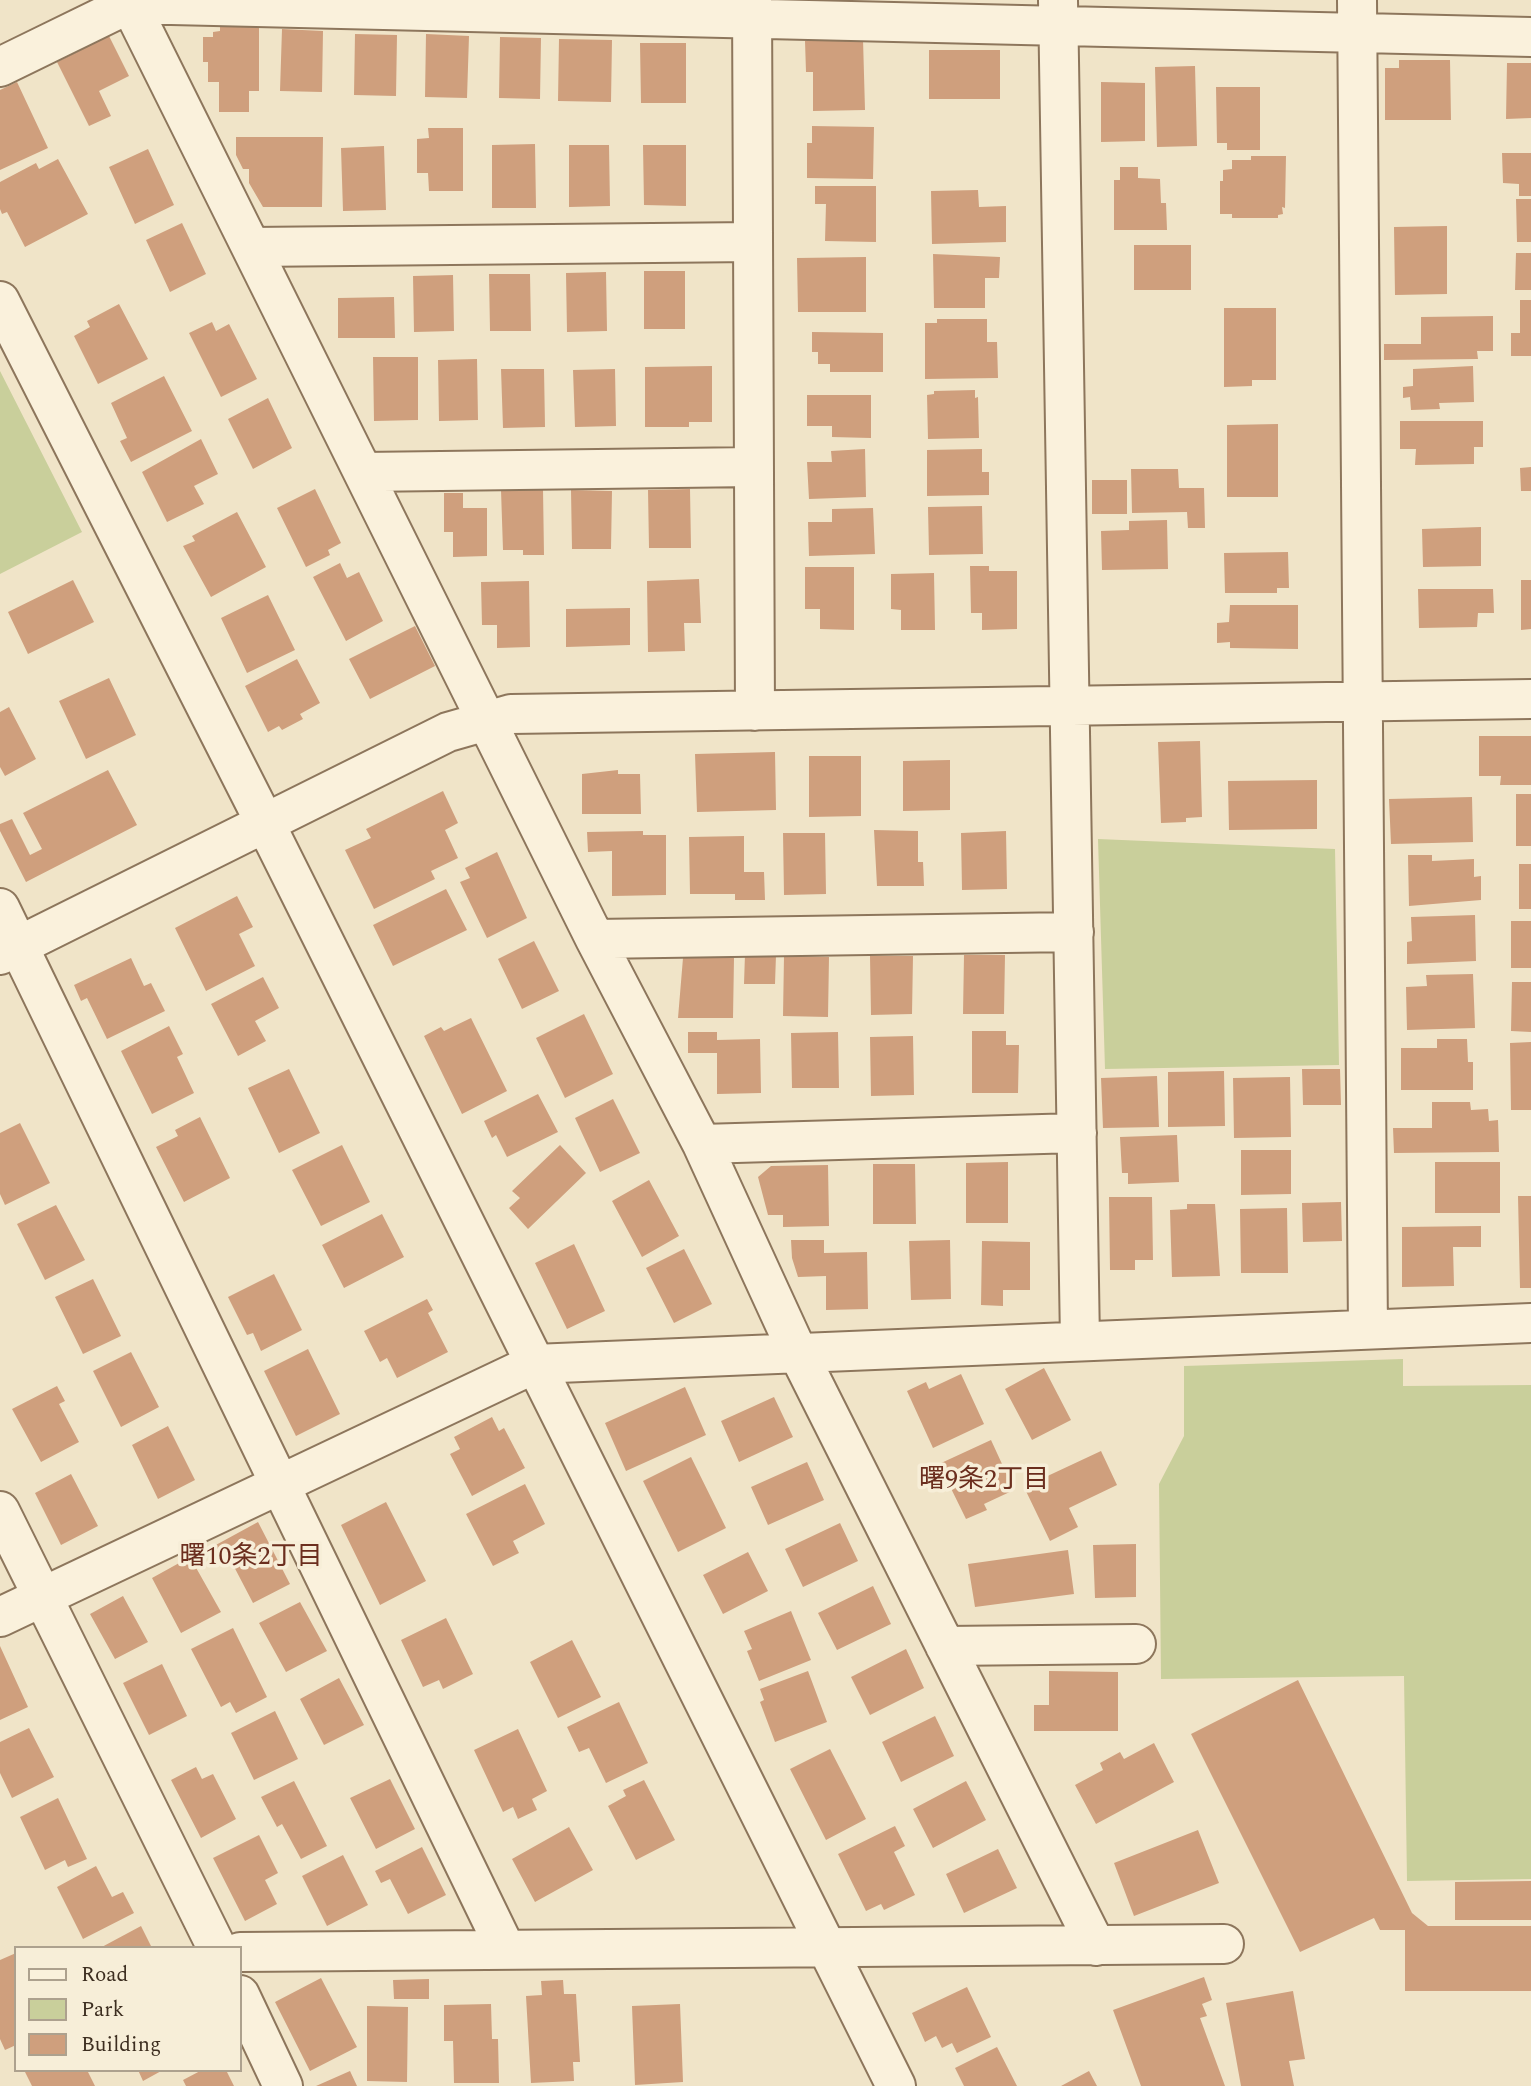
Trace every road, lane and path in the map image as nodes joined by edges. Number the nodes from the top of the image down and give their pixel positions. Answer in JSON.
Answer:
{"nodes":[{"id":1,"x":129,"y":2,"type":"edge"},
{"id":2,"x":752,"y":9,"type":"edge"},
{"id":3,"x":1058,"y":13,"type":"edge"},
{"id":4,"x":1357,"y":17,"type":"edge"},
{"id":5,"x":1531,"y":37,"type":"edge"},
{"id":6,"x":0,"y":67,"type":"edge"},
{"id":7,"x":753,"y":242,"type":"junction"},
{"id":8,"x":251,"y":247,"type":"junction"},
{"id":9,"x":0,"y":301,"type":"edge"},
{"id":10,"x":754,"y":467,"type":"junction"},
{"id":11,"x":363,"y":472,"type":"junction"},
{"id":12,"x":1531,"y":699,"type":"edge"},
{"id":13,"x":1365,"y":702,"type":"junction"},
{"id":14,"x":1071,"y":706,"type":"junction"},
{"id":15,"x":755,"y":710,"type":"junction"},
{"id":16,"x":488,"y":720,"type":"junction"},
{"id":17,"x":265,"y":823,"type":"junction"},
{"id":18,"x":0,"y":908,"type":"edge"},
{"id":19,"x":1074,"y":932,"type":"junction"},
{"id":20,"x":595,"y":939,"type":"junction"},
{"id":21,"x":10,"y":950,"type":"edge"},
{"id":22,"x":1077,"y":1133,"type":"junction"},
{"id":23,"x":702,"y":1144,"type":"junction"},
{"id":24,"x":1531,"y":1323,"type":"edge"},
{"id":25,"x":1368,"y":1329,"type":"junction"},
{"id":26,"x":1080,"y":1341,"type":"junction"},
{"id":27,"x":798,"y":1353,"type":"junction"},
{"id":28,"x":534,"y":1364,"type":"junction"},
{"id":29,"x":280,"y":1484,"type":"junction"},
{"id":30,"x":0,"y":1511,"type":"edge"},
{"id":31,"x":43,"y":1596,"type":"junction"},
{"id":32,"x":0,"y":1616,"type":"edge"},
{"id":33,"x":1136,"y":1644,"type":"dead end"},
{"id":34,"x":945,"y":1646,"type":"junction"},
{"id":35,"x":1224,"y":1944,"type":"dead end"},
{"id":36,"x":216,"y":1946,"type":"edge"},
{"id":37,"x":1096,"y":1946,"type":"junction"},
{"id":38,"x":827,"y":1948,"type":"junction"},
{"id":39,"x":506,"y":1950,"type":"junction"},
{"id":40,"x":242,"y":1952,"type":"edge"},
{"id":41,"x":242,"y":2000,"type":"edge"},
{"id":42,"x":283,"y":2086,"type":"edge"},
{"id":43,"x":896,"y":2086,"type":"edge"}],
"edges":[{"from":1,"to":2,"type":"street"},
{"from":1,"to":6,"type":"street"},
{"from":1,"to":8,"type":"street"},
{"from":2,"to":3,"type":"street"},
{"from":2,"to":7,"type":"street"},
{"from":3,"to":4,"type":"street"},
{"from":3,"to":14,"type":"street"},
{"from":4,"to":5,"type":"street"},
{"from":4,"to":13,"type":"street"},
{"from":7,"to":8,"type":"street"},
{"from":7,"to":10,"type":"street"},
{"from":8,"to":11,"type":"street"},
{"from":9,"to":17,"type":"street"},
{"from":10,"to":11,"type":"street"},
{"from":10,"to":15,"type":"street"},
{"from":11,"to":16,"type":"street"},
{"from":12,"to":13,"type":"street"},
{"from":13,"to":14,"type":"street"},
{"from":13,"to":25,"type":"street"},
{"from":14,"to":15,"type":"street"},
{"from":14,"to":19,"type":"street"},
{"from":15,"to":16,"type":"street"},
{"from":16,"to":17,"type":"street"},
{"from":16,"to":20,"type":"street"},
{"from":17,"to":21,"type":"street"},
{"from":17,"to":28,"type":"street"},
{"from":18,"to":21,"type":"street"},
{"from":19,"to":20,"type":"street"},
{"from":19,"to":22,"type":"street"},
{"from":20,"to":23,"type":"street"},
{"from":21,"to":29,"type":"street"},
{"from":22,"to":23,"type":"street"},
{"from":22,"to":26,"type":"street"},
{"from":23,"to":27,"type":"street"},
{"from":24,"to":25,"type":"street"},
{"from":25,"to":26,"type":"street"},
{"from":26,"to":27,"type":"street"},
{"from":27,"to":28,"type":"street"},
{"from":27,"to":34,"type":"street"},
{"from":28,"to":29,"type":"street"},
{"from":28,"to":38,"type":"street"},
{"from":29,"to":31,"type":"street"},
{"from":29,"to":39,"type":"street"},
{"from":30,"to":31,"type":"street"},
{"from":31,"to":32,"type":"street"},
{"from":31,"to":36,"type":"street"},
{"from":33,"to":34,"type":"street"},
{"from":34,"to":37,"type":"street"},
{"from":35,"to":37,"type":"street"},
{"from":37,"to":38,"type":"street"},
{"from":38,"to":39,"type":"street"},
{"from":38,"to":43,"type":"street"},
{"from":39,"to":40,"type":"street"},
{"from":41,"to":42,"type":"street"}]}
